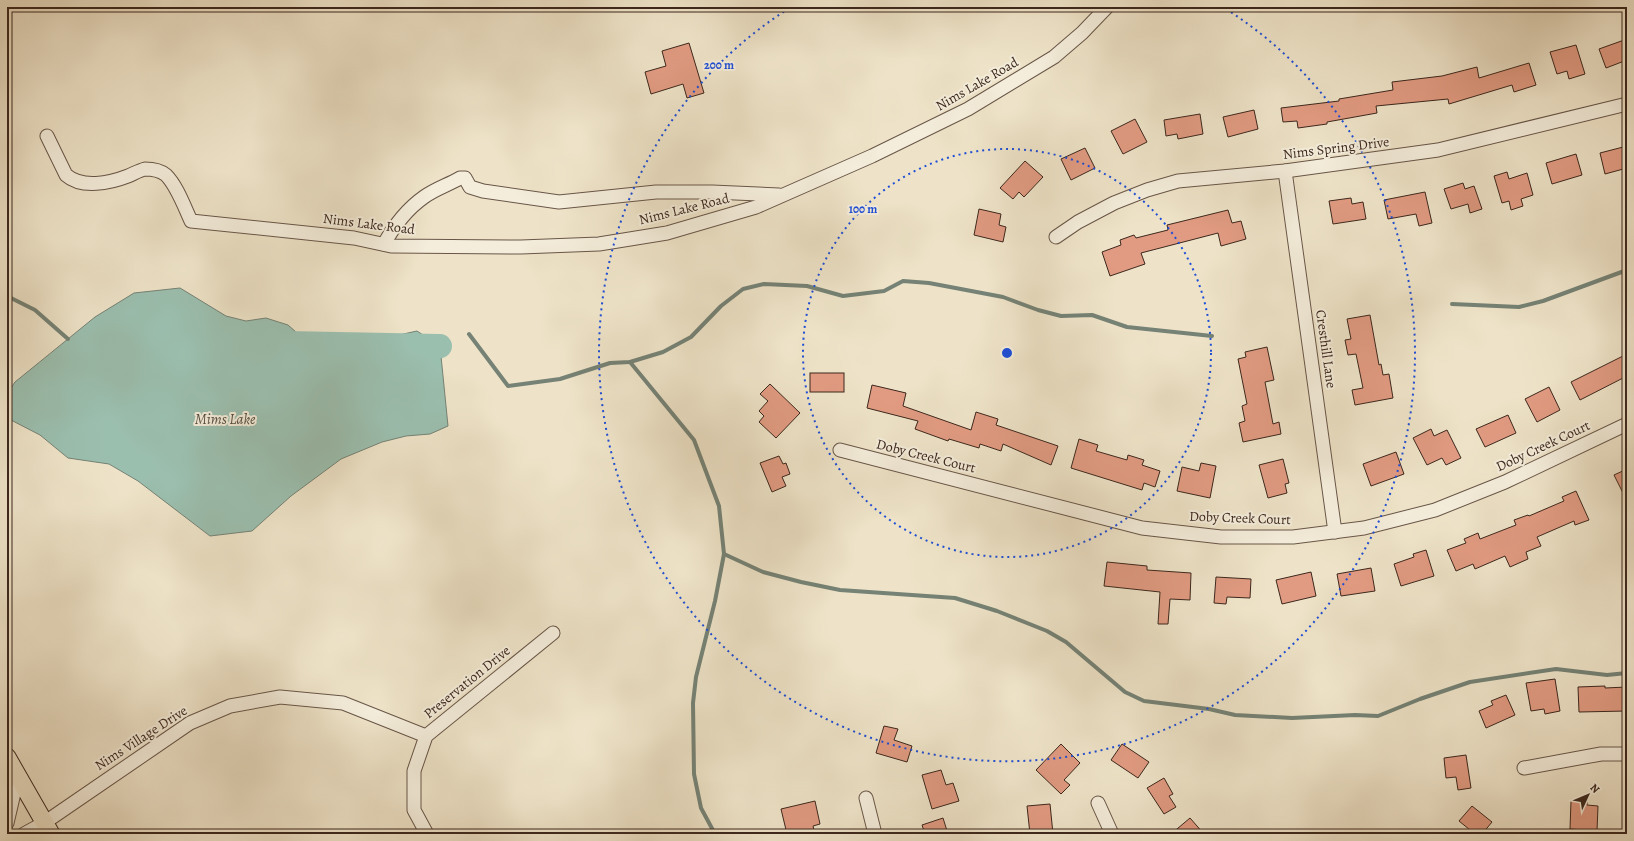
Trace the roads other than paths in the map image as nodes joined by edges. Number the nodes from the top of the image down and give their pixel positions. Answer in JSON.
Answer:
{"nodes":[{"id":1,"x":1107,"y":7,"type":"edge"},
{"id":2,"x":1627,"y":104,"type":"edge"},
{"id":3,"x":47,"y":136,"type":"dead end"},
{"id":4,"x":1286,"y":171,"type":"junction"},
{"id":5,"x":783,"y":195,"type":"junction"},
{"id":6,"x":1056,"y":236,"type":"dead end"},
{"id":7,"x":384,"y":244,"type":"junction"},
{"id":8,"x":1627,"y":424,"type":"edge"},
{"id":9,"x":840,"y":450,"type":"dead end"},
{"id":10,"x":1335,"y":532,"type":"junction"},
{"id":11,"x":553,"y":633,"type":"dead end"},
{"id":12,"x":426,"y":736,"type":"junction"},
{"id":13,"x":1627,"y":754,"type":"edge"},
{"id":14,"x":7,"y":757,"type":"edge"},
{"id":15,"x":1524,"y":768,"type":"dead end"},
{"id":16,"x":18,"y":776,"type":"junction"},
{"id":17,"x":866,"y":798,"type":"dead end"},
{"id":18,"x":1098,"y":803,"type":"dead end"},
{"id":19,"x":7,"y":823,"type":"edge"},
{"id":20,"x":48,"y":828,"type":"edge"},
{"id":21,"x":24,"y":834,"type":"edge"},
{"id":22,"x":427,"y":834,"type":"edge"},
{"id":23,"x":875,"y":834,"type":"edge"},
{"id":24,"x":1112,"y":834,"type":"edge"}],
"edges":[{"from":1,"to":5,"type":"street","name":"Nims Lake Road"},
{"from":2,"to":4,"type":"street","name":"Nims Spring Drive"},
{"from":3,"to":7,"type":"street","name":"Nims Lake Road"},
{"from":4,"to":6,"type":"street","name":"Nims Spring Drive"},
{"from":4,"to":10,"type":"street","name":"Cresthill Lane"},
{"from":5,"to":7,"type":"street","name":"Nims Lake Road"},
{"from":5,"to":7,"type":"street"},
{"from":8,"to":10,"type":"street","name":"Doby Creek Court"},
{"from":9,"to":10,"type":"street","name":"Doby Creek Court"},
{"from":11,"to":12,"type":"street","name":"Preservation Drive"},
{"from":12,"to":20,"type":"street","name":"Nims Village Drive"},
{"from":12,"to":22,"type":"street","name":"Preservation Drive"},
{"from":13,"to":15,"type":"street"},
{"from":14,"to":16,"type":"main road"},
{"from":16,"to":19,"type":"street"},
{"from":16,"to":20,"type":"main road"},
{"from":17,"to":23,"type":"street"},
{"from":18,"to":24,"type":"street"},
{"from":20,"to":21,"type":"street","name":"Nims Village Drive"}]}
